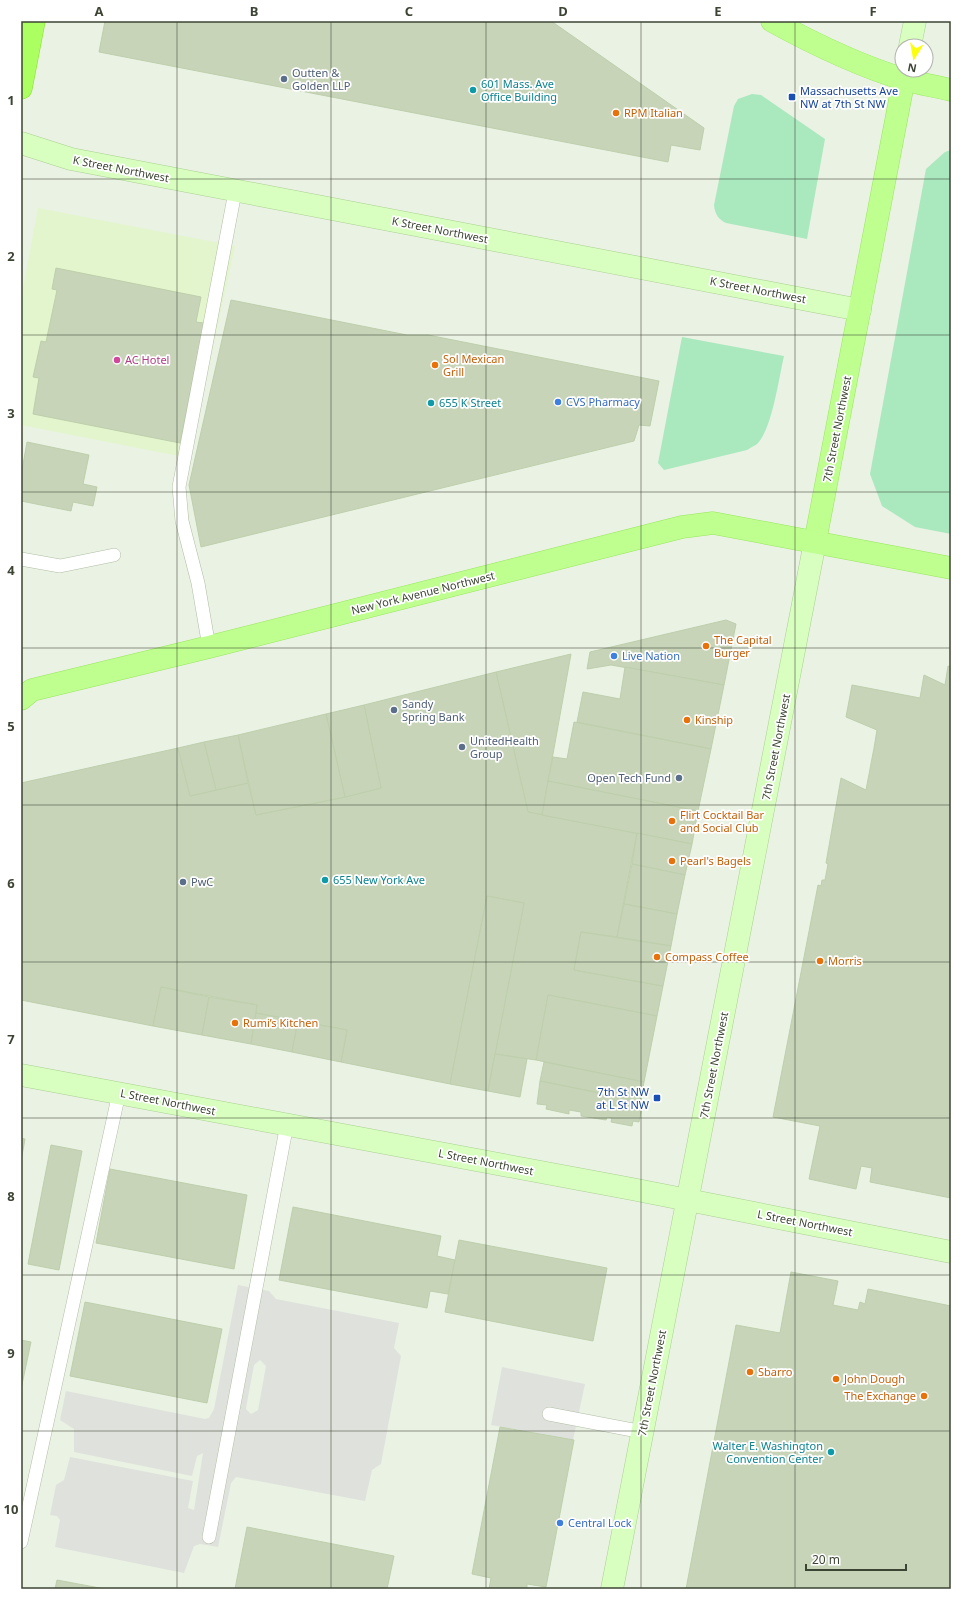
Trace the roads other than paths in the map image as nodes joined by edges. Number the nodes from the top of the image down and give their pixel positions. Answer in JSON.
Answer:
{"nodes":[{"id":1,"x":34,"y":21,"type":"edge"},
{"id":2,"x":772,"y":21,"type":"edge"},
{"id":3,"x":915,"y":21,"type":"edge"},
{"id":4,"x":912,"y":38,"type":"edge"},
{"id":5,"x":894,"y":72,"type":"edge"},
{"id":6,"x":904,"y":78,"type":"edge"},
{"id":7,"x":914,"y":78,"type":"edge"},
{"id":8,"x":21,"y":88,"type":"edge"},
{"id":9,"x":951,"y":90,"type":"edge"},
{"id":10,"x":21,"y":143,"type":"edge"},
{"id":11,"x":235,"y":192,"type":"junction"},
{"id":12,"x":860,"y":310,"type":"junction"},
{"id":13,"x":815,"y":542,"type":"junction"},
{"id":14,"x":114,"y":555,"type":"dead end"},
{"id":15,"x":21,"y":559,"type":"edge"},
{"id":16,"x":951,"y":568,"type":"edge"},
{"id":17,"x":209,"y":647,"type":"junction"},
{"id":18,"x":25,"y":692,"type":"edge"},
{"id":19,"x":21,"y":1075,"type":"edge"},
{"id":20,"x":119,"y":1093,"type":"junction"},
{"id":21,"x":287,"y":1124,"type":"junction"},
{"id":22,"x":688,"y":1200,"type":"junction"},
{"id":23,"x":951,"y":1252,"type":"edge"},
{"id":24,"x":549,"y":1414,"type":"dead end"},
{"id":25,"x":643,"y":1432,"type":"junction"},
{"id":26,"x":209,"y":1537,"type":"dead end"},
{"id":27,"x":21,"y":1542,"type":"edge"},
{"id":28,"x":612,"y":1589,"type":"edge"}],
"edges":[{"from":1,"to":8,"type":"highway"},
{"from":2,"to":5,"type":"main road"},
{"from":3,"to":4,"type":"main road"},
{"from":6,"to":12,"type":"main road","name":"7th Street Northwest"},
{"from":7,"to":9,"type":"main road"},
{"from":10,"to":11,"type":"main road","name":"K Street Northwest"},
{"from":11,"to":12,"type":"main road","name":"K Street Northwest"},
{"from":11,"to":17,"type":"lane"},
{"from":12,"to":13,"type":"main road","name":"7th Street Northwest"},
{"from":13,"to":16,"type":"main road","name":"New York Avenue Northwest"},
{"from":13,"to":17,"type":"main road","name":"New York Avenue Northwest"},
{"from":13,"to":22,"type":"main road","name":"7th Street Northwest"},
{"from":14,"to":15,"type":"lane"},
{"from":17,"to":18,"type":"main road","name":"New York Avenue Northwest"},
{"from":19,"to":20,"type":"main road","name":"L Street Northwest"},
{"from":20,"to":21,"type":"main road","name":"L Street Northwest"},
{"from":20,"to":27,"type":"lane"},
{"from":21,"to":22,"type":"main road","name":"L Street Northwest"},
{"from":21,"to":26,"type":"lane"},
{"from":22,"to":23,"type":"main road","name":"L Street Northwest"},
{"from":22,"to":25,"type":"main road","name":"7th Street Northwest"},
{"from":24,"to":25,"type":"lane"},
{"from":25,"to":28,"type":"main road","name":"7th Street Northwest"}]}
